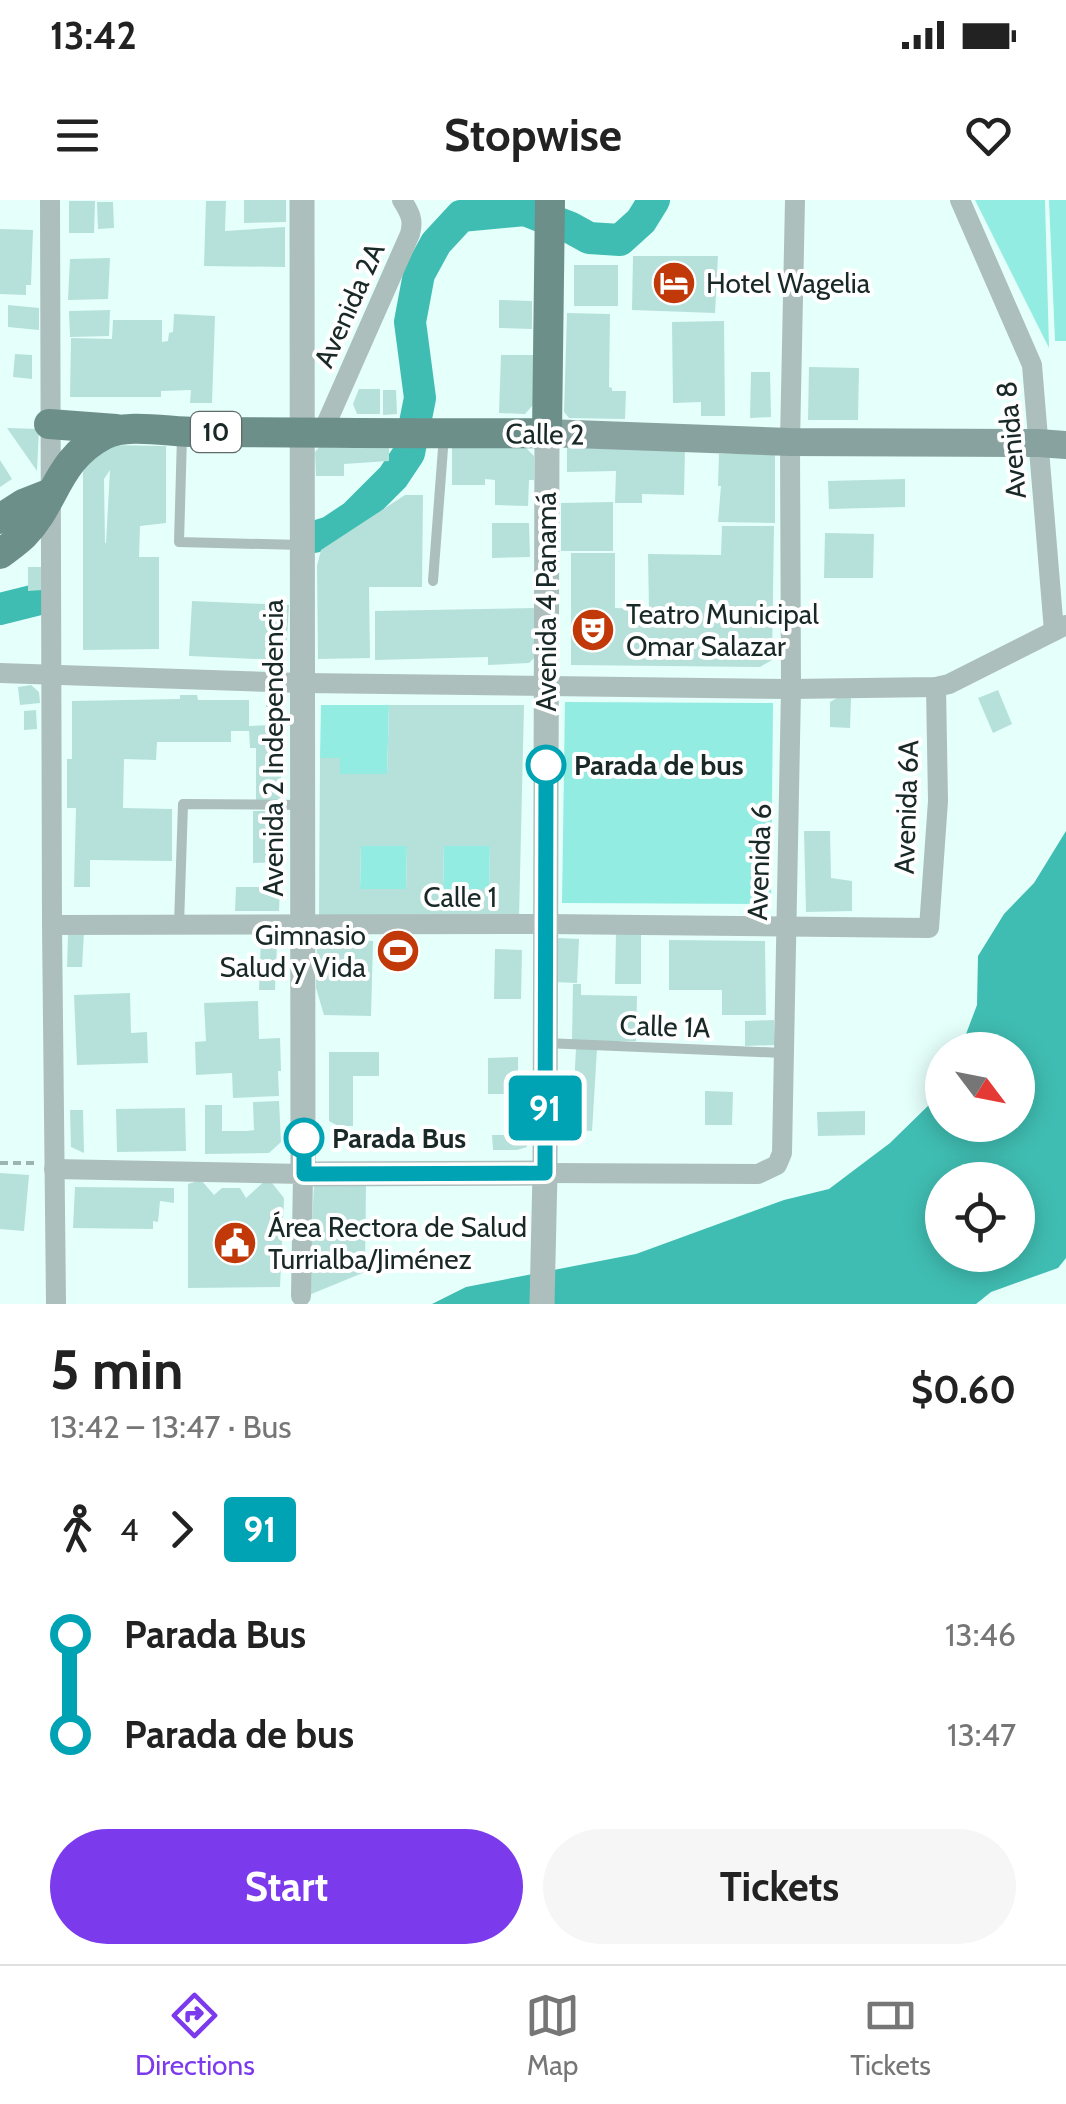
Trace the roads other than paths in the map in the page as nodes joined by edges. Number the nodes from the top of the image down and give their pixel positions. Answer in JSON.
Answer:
{"nodes":[{"id":1,"x":50,"y":200,"type":"edge"},
{"id":2,"x":302,"y":200,"type":"edge"},
{"id":3,"x":402,"y":200,"type":"edge"},
{"id":4,"x":795,"y":200,"type":"edge"},
{"id":5,"x":960,"y":200,"type":"edge"},
{"id":6,"x":550,"y":213,"type":"edge"},
{"id":7,"x":50,"y":424,"type":"junction"},
{"id":8,"x":116,"y":430,"type":"junction"},
{"id":9,"x":182,"y":432,"type":"junction"},
{"id":10,"x":312,"y":432,"type":"junction"},
{"id":11,"x":547,"y":433,"type":"junction"},
{"id":12,"x":430,"y":434,"type":"junction"},
{"id":13,"x":790,"y":442,"type":"junction"},
{"id":14,"x":1052,"y":444,"type":"edge"},
{"id":15,"x":51,"y":492,"type":"junction"},
{"id":16,"x":0,"y":519,"type":"edge"},
{"id":17,"x":34,"y":520,"type":"junction"},
{"id":18,"x":302,"y":545,"type":"junction"},
{"id":19,"x":0,"y":554,"type":"edge"},
{"id":20,"x":50,"y":558,"type":"junction"},
{"id":21,"x":433,"y":581,"type":"dead end"},
{"id":22,"x":1060,"y":628,"type":"edge"},
{"id":23,"x":0,"y":673,"type":"edge"},
{"id":24,"x":52,"y":676,"type":"junction"},
{"id":25,"x":302,"y":682,"type":"junction"},
{"id":26,"x":546,"y":686,"type":"junction"},
{"id":27,"x":936,"y":686,"type":"junction"},
{"id":28,"x":792,"y":688,"type":"junction"},
{"id":29,"x":303,"y":804,"type":"junction"},
{"id":30,"x":545,"y":924,"type":"junction"},
{"id":31,"x":52,"y":925,"type":"junction"},
{"id":32,"x":179,"y":925,"type":"junction"},
{"id":33,"x":303,"y":925,"type":"junction"},
{"id":34,"x":785,"y":928,"type":"junction"},
{"id":35,"x":928,"y":928,"type":"joint"},
{"id":36,"x":545,"y":1043,"type":"junction"},
{"id":37,"x":783,"y":1053,"type":"junction"},
{"id":38,"x":54,"y":1166,"type":"junction"},
{"id":39,"x":545,"y":1173,"type":"junction"},
{"id":40,"x":304,"y":1174,"type":"junction"},
{"id":41,"x":302,"y":1296,"type":"dead end"},
{"id":42,"x":542,"y":1301,"type":"edge"},
{"id":43,"x":56,"y":1304,"type":"edge"}],
"edges":[{"from":1,"to":7,"type":"street"},
{"from":2,"to":10,"type":"street","name":"Avenida 2 Independencia"},
{"from":3,"to":10,"type":"street","name":"Avenida 2A"},
{"from":4,"to":13,"type":"street","name":"Avenida 6"},
{"from":5,"to":14,"type":"street","name":"Avenida 8"},
{"from":6,"to":11,"type":"main road","name":"Avenida 4 Panamá"},
{"from":7,"to":8,"type":"main road","name":"Calle 2"},
{"from":7,"to":15,"type":"street"},
{"from":8,"to":9,"type":"main road","name":"Calle 2","number":"10"},
{"from":8,"to":15,"type":"main road"},
{"from":9,"to":10,"type":"main road","name":"Calle 2","number":"10"},
{"from":9,"to":18,"type":"lane"},
{"from":10,"to":12,"type":"main road","name":"Calle 2","number":"10"},
{"from":10,"to":18,"type":"street","name":"Avenida 2 Independencia"},
{"from":11,"to":12,"type":"main road","name":"Calle 2","number":"10"},
{"from":11,"to":13,"type":"main road","name":"Calle 2"},
{"from":11,"to":26,"type":"street","name":"Avenida 4 Panamá"},
{"from":12,"to":21,"type":"lane"},
{"from":13,"to":14,"type":"main road","name":"Calle 2"},
{"from":13,"to":28,"type":"street","name":"Avenida 6"},
{"from":14,"to":22,"type":"street","name":"Avenida 8"},
{"from":15,"to":16,"type":"main road"},
{"from":15,"to":17,"type":"main road"},
{"from":15,"to":20,"type":"street"},
{"from":17,"to":19,"type":"main road"},
{"from":17,"to":20,"type":"street"},
{"from":18,"to":25,"type":"street","name":"Avenida 2 Independencia"},
{"from":20,"to":24,"type":"street"},
{"from":22,"to":27,"type":"street"},
{"from":23,"to":24,"type":"street"},
{"from":24,"to":25,"type":"street"},
{"from":24,"to":31,"type":"street"},
{"from":25,"to":26,"type":"street"},
{"from":25,"to":29,"type":"street","name":"Avenida 2 Independencia"},
{"from":26,"to":28,"type":"street"},
{"from":26,"to":30,"type":"street","name":"Avenida 4 Panamá"},
{"from":27,"to":28,"type":"street"},
{"from":27,"to":35,"type":"street","name":"Avenida 6A"},
{"from":28,"to":34,"type":"street","name":"Avenida 6"},
{"from":29,"to":32,"type":"lane"},
{"from":29,"to":33,"type":"street","name":"Avenida 2 Independencia"},
{"from":30,"to":33,"type":"street","name":"Calle 1"},
{"from":30,"to":34,"type":"street","name":"Calle 1"},
{"from":30,"to":36,"type":"street","name":"Avenida 4 Panamá"},
{"from":31,"to":32,"type":"street","name":"Calle 1"},
{"from":31,"to":38,"type":"street"},
{"from":32,"to":33,"type":"street","name":"Calle 1"},
{"from":33,"to":40,"type":"street","name":"Avenida 2 Independencia"},
{"from":34,"to":35,"type":"street","name":"Calle 1"},
{"from":34,"to":37,"type":"street","name":"Avenida 6"},
{"from":36,"to":37,"type":"lane","name":"Calle 1A"},
{"from":36,"to":39,"type":"street","name":"Avenida 4 Panamá"},
{"from":37,"to":39,"type":"street","name":"Avenida 6"},
{"from":38,"to":40,"type":"street"},
{"from":38,"to":43,"type":"street"},
{"from":39,"to":40,"type":"street"},
{"from":39,"to":42,"type":"street","name":"Avenida 4 Panamá"},
{"from":40,"to":41,"type":"street","name":"Avenida 2 Independencia"}]}
